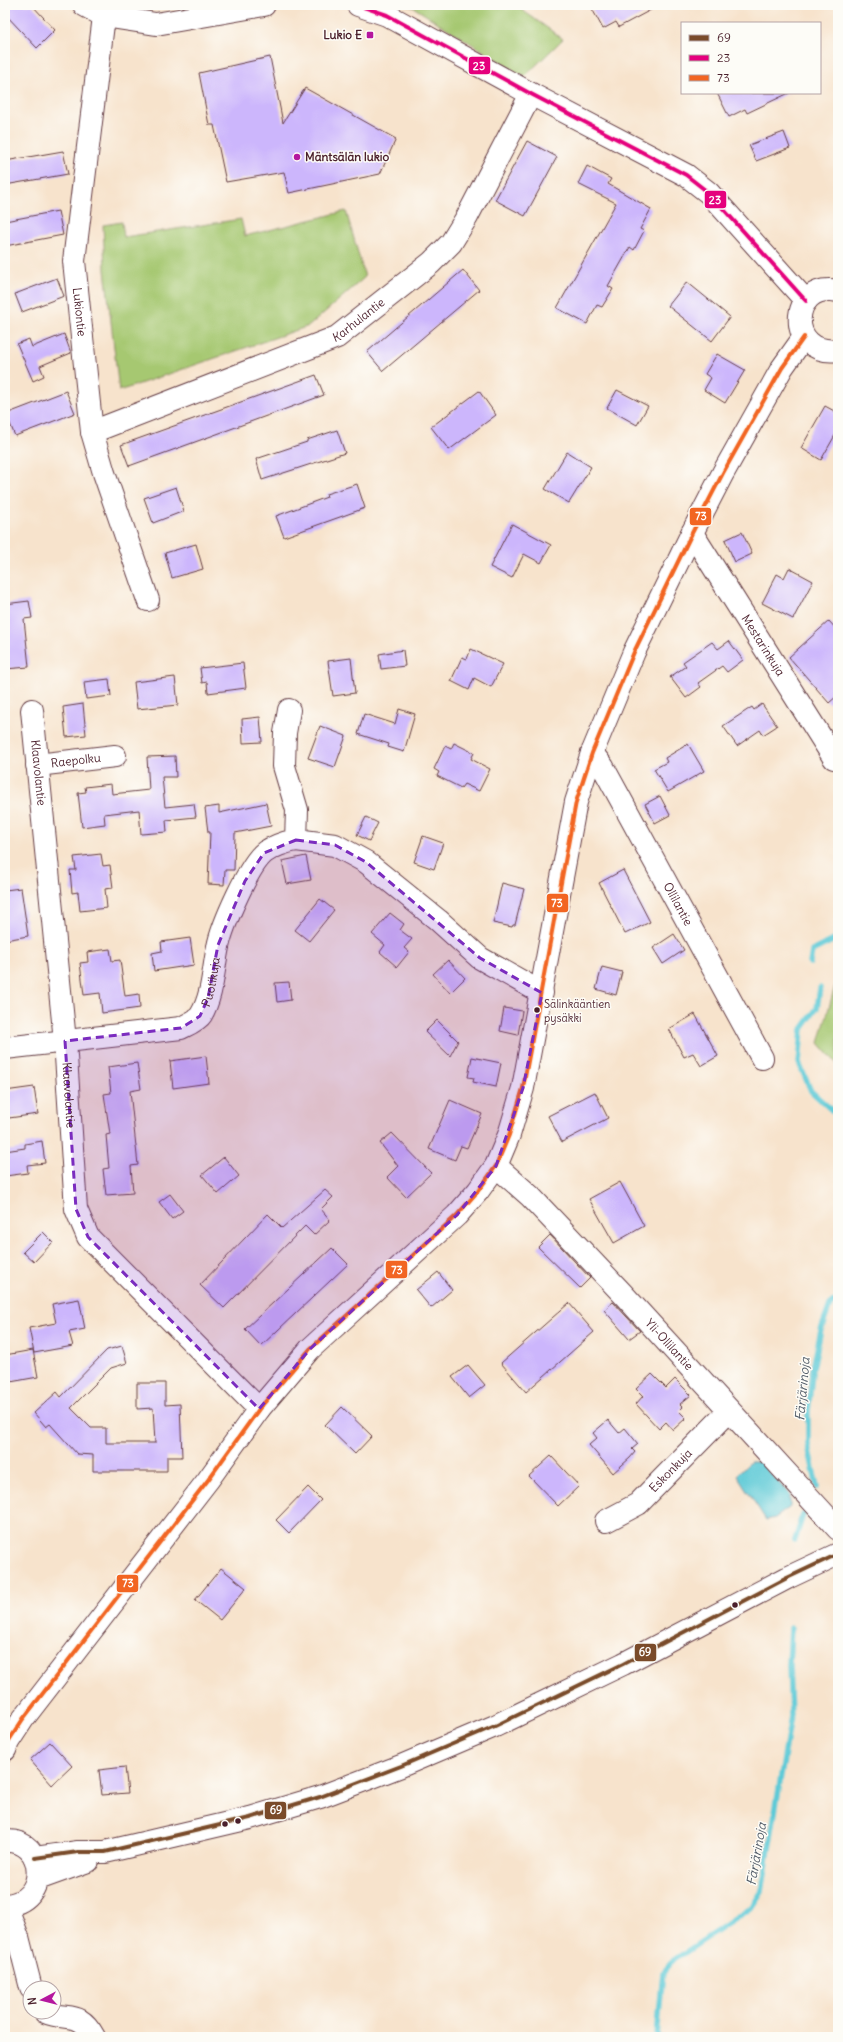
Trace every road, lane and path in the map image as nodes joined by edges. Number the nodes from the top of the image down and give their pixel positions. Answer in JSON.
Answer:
{"nodes":[{"id":1,"x":84,"y":5,"type":"edge"},
{"id":2,"x":264,"y":5,"type":"edge"},
{"id":3,"x":358,"y":5,"type":"edge"},
{"id":4,"x":104,"y":16,"type":"junction"},
{"id":5,"x":531,"y":94,"type":"junction"},
{"id":6,"x":836,"y":288,"type":"edge"},
{"id":7,"x":806,"y":301,"type":"junction"},
{"id":8,"x":804,"y":337,"type":"junction"},
{"id":9,"x":835,"y":353,"type":"edge"},
{"id":10,"x":92,"y":432,"type":"junction"},
{"id":11,"x":692,"y":533,"type":"junction"},
{"id":12,"x":148,"y":600,"type":"dead end"},
{"id":13,"x":32,"y":710,"type":"dead end"},
{"id":14,"x":289,"y":710,"type":"dead end"},
{"id":15,"x":592,"y":753,"type":"junction"},
{"id":16,"x":114,"y":756,"type":"dead end"},
{"id":17,"x":834,"y":758,"type":"dead end"},
{"id":18,"x":37,"y":764,"type":"junction"},
{"id":19,"x":296,"y":840,"type":"junction"},
{"id":20,"x":542,"y":993,"type":"junction"},
{"id":21,"x":65,"y":1041,"type":"junction"},
{"id":22,"x":5,"y":1048,"type":"edge"},
{"id":23,"x":762,"y":1058,"type":"dead end"},
{"id":24,"x":496,"y":1166,"type":"junction"},
{"id":25,"x":259,"y":1409,"type":"junction"},
{"id":26,"x":728,"y":1411,"type":"junction"},
{"id":27,"x":606,"y":1521,"type":"dead end"},
{"id":28,"x":838,"y":1529,"type":"edge"},
{"id":29,"x":838,"y":1554,"type":"edge"},
{"id":30,"x":5,"y":1750,"type":"edge"},
{"id":31,"x":5,"y":1841,"type":"edge"},
{"id":32,"x":36,"y":1868,"type":"junction"},
{"id":33,"x":6,"y":1905,"type":"edge"},
{"id":34,"x":29,"y":1980,"type":"edge"},
{"id":35,"x":62,"y":2015,"type":"edge"},
{"id":36,"x":94,"y":2037,"type":"edge"}],
"edges":[{"from":1,"to":4,"type":"street"},
{"from":2,"to":4,"type":"street"},
{"from":3,"to":5,"type":"street"},
{"from":4,"to":10,"type":"street","name":"Lukiontie"},
{"from":5,"to":7,"type":"street"},
{"from":5,"to":10,"type":"street","name":"Karhulantie"},
{"from":6,"to":7,"type":"street"},
{"from":7,"to":8,"type":"street"},
{"from":8,"to":9,"type":"street"},
{"from":8,"to":11,"type":"street"},
{"from":10,"to":12,"type":"street","name":"Lukiontie"},
{"from":11,"to":15,"type":"street"},
{"from":11,"to":17,"type":"street","name":"Mestarinkuja"},
{"from":13,"to":18,"type":"street","name":"Klaavolantie"},
{"from":14,"to":19,"type":"street"},
{"from":15,"to":20,"type":"street"},
{"from":15,"to":23,"type":"street","name":"Ollilantie"},
{"from":16,"to":18,"type":"street","name":"Raepolku"},
{"from":18,"to":21,"type":"street","name":"Klaavolantie"},
{"from":19,"to":20,"type":"street","name":"Puotikuja"},
{"from":19,"to":21,"type":"street","name":"Puotikuja"},
{"from":20,"to":24,"type":"street"},
{"from":21,"to":22,"type":"street","name":"Puotikuja"},
{"from":21,"to":25,"type":"street","name":"Klaavolantie"},
{"from":24,"to":25,"type":"street"},
{"from":24,"to":26,"type":"street","name":"Yli-Ollilantie"},
{"from":25,"to":30,"type":"street"},
{"from":26,"to":27,"type":"street","name":"Eskonkuja"},
{"from":26,"to":28,"type":"street","name":"Yli-Ollilantie"},
{"from":29,"to":32,"type":"street"},
{"from":31,"to":32,"type":"street"},
{"from":32,"to":33,"type":"street"},
{"from":33,"to":34,"type":"street"},
{"from":35,"to":36,"type":"street"}]}
